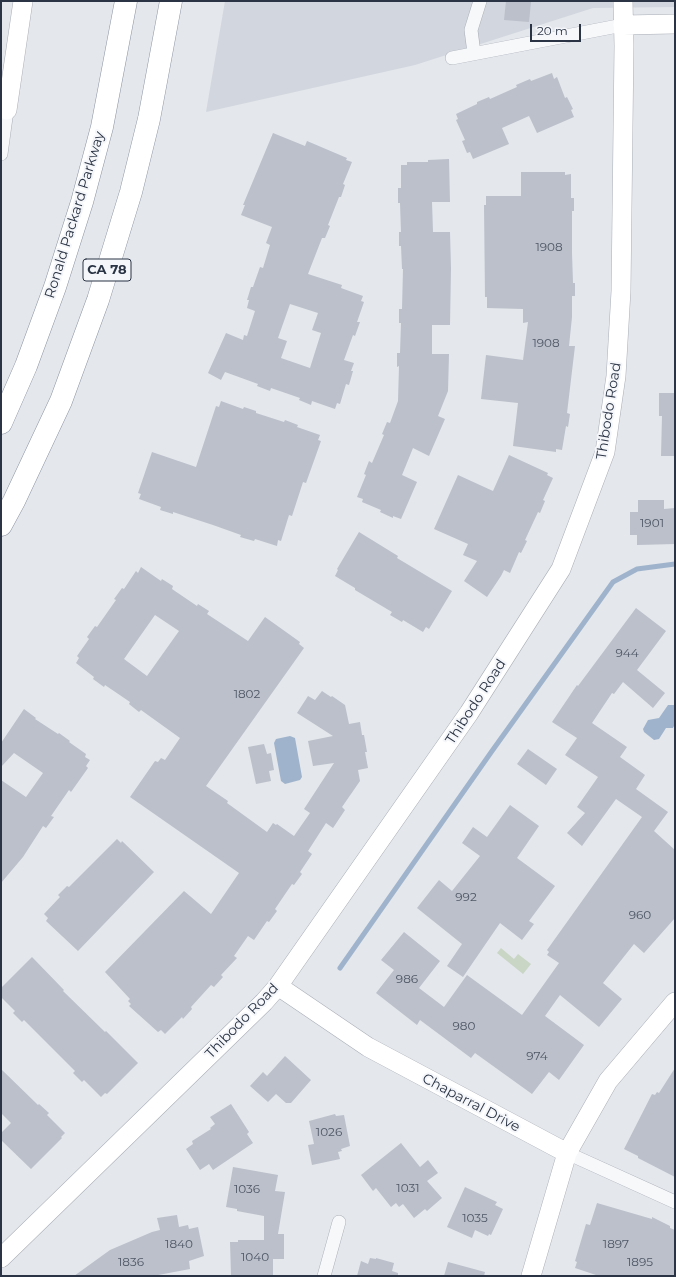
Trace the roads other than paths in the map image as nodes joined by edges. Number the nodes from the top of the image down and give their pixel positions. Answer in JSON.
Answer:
{"nodes":[{"id":1,"x":23,"y":1,"type":"edge"},
{"id":2,"x":126,"y":1,"type":"edge"},
{"id":3,"x":171,"y":1,"type":"edge"},
{"id":4,"x":480,"y":1,"type":"edge"},
{"id":5,"x":623,"y":1,"type":"edge"},
{"id":6,"x":675,"y":24,"type":"edge"},
{"id":7,"x":623,"y":25,"type":"junction"},
{"id":8,"x":474,"y":54,"type":"junction"},
{"id":9,"x":452,"y":58,"type":"dead end"},
{"id":10,"x":4,"y":111,"type":"edge"},
{"id":11,"x":1,"y":154,"type":"edge"},
{"id":12,"x":1,"y":423,"type":"edge"},
{"id":13,"x":1,"y":525,"type":"edge"},
{"id":14,"x":278,"y":986,"type":"junction"},
{"id":15,"x":675,"y":1002,"type":"edge"},
{"id":16,"x":567,"y":1153,"type":"junction"},
{"id":17,"x":675,"y":1202,"type":"edge"},
{"id":18,"x":338,"y":1222,"type":"dead end"},
{"id":19,"x":1,"y":1258,"type":"edge"},
{"id":20,"x":324,"y":1276,"type":"edge"},
{"id":21,"x":531,"y":1276,"type":"edge"}],
"edges":[{"from":1,"to":10,"type":"street"},
{"from":2,"to":12,"type":"highway","name":"Ronald Packard Parkway","number":"CA 78"},
{"from":3,"to":13,"type":"highway","number":"CA 78"},
{"from":4,"to":8,"type":"street"},
{"from":5,"to":7,"type":"street","name":"Thibodo Road"},
{"from":6,"to":7,"type":"street"},
{"from":7,"to":8,"type":"street"},
{"from":7,"to":14,"type":"street","name":"Thibodo Road"},
{"from":8,"to":9,"type":"street"},
{"from":10,"to":11,"type":"street"},
{"from":14,"to":16,"type":"street","name":"Chaparral Drive"},
{"from":14,"to":19,"type":"street","name":"Thibodo Road"},
{"from":15,"to":16,"type":"street"},
{"from":16,"to":17,"type":"street","name":"Chaparral Drive"},
{"from":16,"to":21,"type":"street"},
{"from":18,"to":20,"type":"street"}]}
